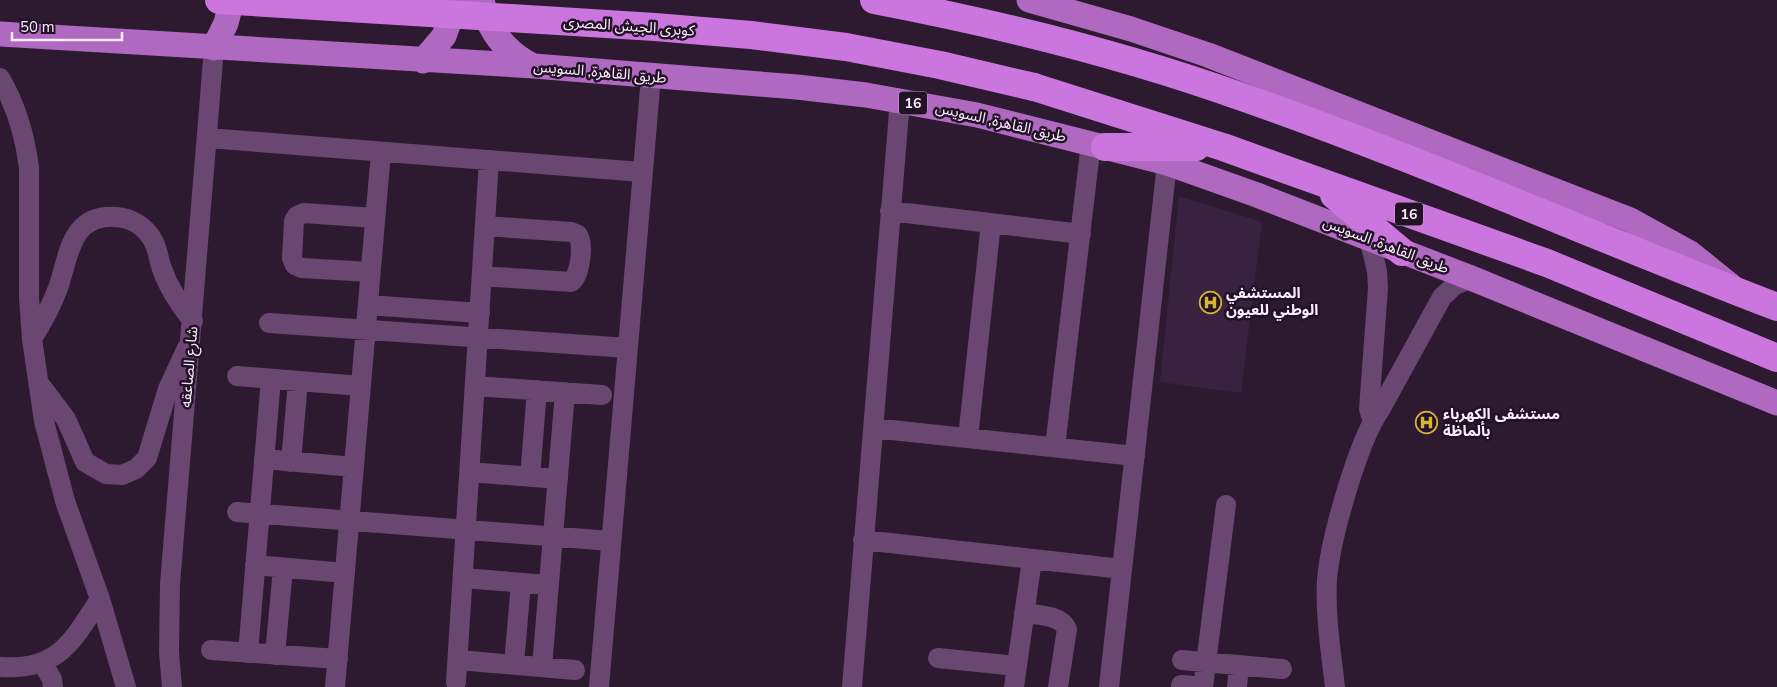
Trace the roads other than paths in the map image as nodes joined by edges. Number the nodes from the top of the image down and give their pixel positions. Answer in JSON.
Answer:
{"nodes":[{"id":1,"x":219,"y":0,"type":"edge"},
{"id":2,"x":232,"y":0,"type":"edge"},
{"id":3,"x":457,"y":0,"type":"edge"},
{"id":4,"x":482,"y":0,"type":"edge"},
{"id":5,"x":874,"y":0,"type":"edge"},
{"id":6,"x":1028,"y":0,"type":"edge"},
{"id":7,"x":0,"y":34,"type":"edge"},
{"id":8,"x":214,"y":48,"type":"junction"},
{"id":9,"x":423,"y":61,"type":"junction"},
{"id":10,"x":534,"y":66,"type":"junction"},
{"id":11,"x":650,"y":77,"type":"junction"},
{"id":12,"x":0,"y":78,"type":"edge"},
{"id":13,"x":900,"y":100,"type":"junction"},
{"id":14,"x":208,"y":138,"type":"junction"},
{"id":15,"x":1098,"y":145,"type":"junction"},
{"id":16,"x":1223,"y":147,"type":"junction"},
{"id":17,"x":381,"y":152,"type":"junction"},
{"id":18,"x":489,"y":160,"type":"junction"},
{"id":19,"x":1167,"y":164,"type":"junction"},
{"id":20,"x":642,"y":172,"type":"junction"},
{"id":21,"x":1319,"y":183,"type":"junction"},
{"id":22,"x":890,"y":212,"type":"junction"},
{"id":23,"x":375,"y":218,"type":"junction"},
{"id":24,"x":991,"y":223,"type":"junction"},
{"id":25,"x":485,"y":226,"type":"junction"},
{"id":26,"x":1081,"y":234,"type":"junction"},
{"id":27,"x":1369,"y":238,"type":"junction"},
{"id":28,"x":1402,"y":252,"type":"junction"},
{"id":29,"x":370,"y":272,"type":"junction"},
{"id":30,"x":482,"y":276,"type":"junction"},
{"id":31,"x":1471,"y":278,"type":"junction"},
{"id":32,"x":1737,"y":291,"type":"junction"},
{"id":33,"x":368,"y":305,"type":"junction"},
{"id":34,"x":1777,"y":307,"type":"edge"},
{"id":35,"x":480,"y":313,"type":"junction"},
{"id":36,"x":269,"y":322,"type":"dead end"},
{"id":37,"x":366,"y":329,"type":"junction"},
{"id":38,"x":192,"y":330,"type":"junction"},
{"id":39,"x":478,"y":338,"type":"junction"},
{"id":40,"x":32,"y":339,"type":"junction"},
{"id":41,"x":628,"y":348,"type":"junction"},
{"id":42,"x":1777,"y":358,"type":"edge"},
{"id":43,"x":237,"y":376,"type":"dead end"},
{"id":44,"x":271,"y":379,"type":"junction"},
{"id":45,"x":37,"y":380,"type":"junction"},
{"id":46,"x":298,"y":381,"type":"junction"},
{"id":47,"x":361,"y":386,"type":"junction"},
{"id":48,"x":475,"y":386,"type":"junction"},
{"id":49,"x":537,"y":390,"type":"junction"},
{"id":50,"x":565,"y":392,"type":"junction"},
{"id":51,"x":602,"y":395,"type":"dead end"},
{"id":52,"x":1777,"y":403,"type":"edge"},
{"id":53,"x":1372,"y":419,"type":"junction"},
{"id":54,"x":873,"y":428,"type":"junction"},
{"id":55,"x":968,"y":438,"type":"junction"},
{"id":56,"x":1055,"y":447,"type":"junction"},
{"id":57,"x":1135,"y":456,"type":"junction"},
{"id":58,"x":264,"y":459,"type":"junction"},
{"id":59,"x":291,"y":462,"type":"junction"},
{"id":60,"x":354,"y":467,"type":"junction"},
{"id":61,"x":470,"y":472,"type":"junction"},
{"id":62,"x":530,"y":477,"type":"junction"},
{"id":63,"x":558,"y":479,"type":"junction"},
{"id":64,"x":1226,"y":505,"type":"dead end"},
{"id":65,"x":237,"y":512,"type":"dead end"},
{"id":66,"x":260,"y":513,"type":"junction"},
{"id":67,"x":349,"y":521,"type":"junction"},
{"id":68,"x":466,"y":531,"type":"junction"},
{"id":69,"x":552,"y":538,"type":"junction"},
{"id":70,"x":864,"y":540,"type":"junction"},
{"id":71,"x":612,"y":542,"type":"junction"},
{"id":72,"x":1032,"y":559,"type":"junction"},
{"id":73,"x":256,"y":565,"type":"junction"},
{"id":74,"x":283,"y":568,"type":"junction"},
{"id":75,"x":1122,"y":569,"type":"junction"},
{"id":76,"x":345,"y":573,"type":"junction"},
{"id":77,"x":463,"y":578,"type":"junction"},
{"id":78,"x":521,"y":583,"type":"junction"},
{"id":79,"x":549,"y":585,"type":"junction"},
{"id":80,"x":100,"y":599,"type":"junction"},
{"id":81,"x":1024,"y":613,"type":"junction"},
{"id":82,"x":211,"y":650,"type":"dead end"},
{"id":83,"x":248,"y":653,"type":"junction"},
{"id":84,"x":275,"y":655,"type":"junction"},
{"id":85,"x":938,"y":658,"type":"dead end"},
{"id":86,"x":338,"y":659,"type":"junction"},
{"id":87,"x":458,"y":660,"type":"junction"},
{"id":88,"x":1182,"y":660,"type":"dead end"},
{"id":89,"x":1206,"y":662,"type":"junction"},
{"id":90,"x":42,"y":663,"type":"junction"},
{"id":91,"x":514,"y":664,"type":"junction"},
{"id":92,"x":1239,"y":665,"type":"junction"},
{"id":93,"x":1017,"y":666,"type":"junction"},
{"id":94,"x":0,"y":667,"type":"edge"},
{"id":95,"x":542,"y":667,"type":"junction"},
{"id":96,"x":1282,"y":669,"type":"dead end"},
{"id":97,"x":575,"y":670,"type":"dead end"},
{"id":98,"x":456,"y":682,"type":"dead end"},
{"id":99,"x":1181,"y":685,"type":"dead end"},
{"id":100,"x":54,"y":687,"type":"edge"},
{"id":101,"x":126,"y":687,"type":"edge"},
{"id":102,"x":172,"y":687,"type":"edge"},
{"id":103,"x":335,"y":687,"type":"edge"},
{"id":104,"x":599,"y":687,"type":"edge"},
{"id":105,"x":852,"y":687,"type":"edge"},
{"id":106,"x":1014,"y":687,"type":"edge"},
{"id":107,"x":1058,"y":687,"type":"edge"},
{"id":108,"x":1109,"y":687,"type":"edge"},
{"id":109,"x":1202,"y":687,"type":"edge"},
{"id":110,"x":1237,"y":687,"type":"edge"},
{"id":111,"x":1335,"y":687,"type":"edge"}],
"edges":[{"from":1,"to":16,"type":"highway","name":"كوبرى الجيش المصرى","number":"16","bridge":true},
{"from":2,"to":8,"type":"main road"},
{"from":3,"to":9,"type":"main road"},
{"from":4,"to":10,"type":"main road"},
{"from":5,"to":32,"type":"highway"},
{"from":6,"to":32,"type":"main road"},
{"from":7,"to":8,"type":"main road","name":"طريق القاهرة, السويس","number":"16"},
{"from":8,"to":9,"type":"main road","name":"طريق القاهرة, السويس","number":"16"},
{"from":8,"to":14,"type":"street","name":"شارع الصاعقه"},
{"from":9,"to":10,"type":"main road","name":"طريق القاهرة, السويس","number":"16"},
{"from":10,"to":11,"type":"main road","name":"طريق القاهرة, السويس","number":"16"},
{"from":11,"to":13,"type":"main road","name":"طريق القاهرة, السويس","number":"16"},
{"from":11,"to":20,"type":"street"},
{"from":12,"to":40,"type":"street"},
{"from":13,"to":15,"type":"main road","name":"طريق القاهرة, السويس","number":"16"},
{"from":13,"to":22,"type":"street"},
{"from":14,"to":17,"type":"street"},
{"from":14,"to":38,"type":"street","name":"شارع الصاعقه"},
{"from":15,"to":16,"type":"highway","number":"16"},
{"from":15,"to":19,"type":"main road","name":"طريق القاهرة, السويس","number":"16"},
{"from":15,"to":26,"type":"street"},
{"from":16,"to":21,"type":"highway","number":"16"},
{"from":17,"to":18,"type":"street"},
{"from":17,"to":23,"type":"street"},
{"from":18,"to":20,"type":"street"},
{"from":18,"to":25,"type":"street"},
{"from":19,"to":27,"type":"main road","name":"طريق القاهرة, السويس","number":"16"},
{"from":19,"to":57,"type":"street"},
{"from":20,"to":41,"type":"street"},
{"from":21,"to":28,"type":"highway","number":"16"},
{"from":21,"to":42,"type":"highway","number":"16"},
{"from":22,"to":24,"type":"street"},
{"from":22,"to":54,"type":"street"},
{"from":23,"to":29,"type":"street"},
{"from":23,"to":29,"type":"street"},
{"from":24,"to":26,"type":"street"},
{"from":24,"to":55,"type":"street"},
{"from":25,"to":30,"type":"street"},
{"from":25,"to":30,"type":"street"},
{"from":26,"to":56,"type":"street"},
{"from":27,"to":28,"type":"main road","name":"طريق القاهرة, السويس","number":"16"},
{"from":27,"to":53,"type":"street"},
{"from":28,"to":31,"type":"main road","name":"طريق القاهرة, السويس","number":"16"},
{"from":29,"to":33,"type":"street"},
{"from":30,"to":35,"type":"street"},
{"from":31,"to":52,"type":"main road","name":"طريق القاهرة, السويس","number":"16"},
{"from":31,"to":53,"type":"street"},
{"from":32,"to":34,"type":"highway"},
{"from":33,"to":35,"type":"street"},
{"from":33,"to":37,"type":"street"},
{"from":35,"to":39,"type":"street"},
{"from":36,"to":37,"type":"street"},
{"from":37,"to":39,"type":"street"},
{"from":37,"to":47,"type":"street"},
{"from":38,"to":40,"type":"street"},
{"from":38,"to":45,"type":"street"},
{"from":38,"to":102,"type":"street","name":"شارع الصاعقه"},
{"from":39,"to":41,"type":"street"},
{"from":39,"to":48,"type":"street"},
{"from":40,"to":45,"type":"street"},
{"from":41,"to":71,"type":"street"},
{"from":43,"to":44,"type":"street"},
{"from":44,"to":46,"type":"street"},
{"from":44,"to":58,"type":"street"},
{"from":45,"to":80,"type":"street"},
{"from":46,"to":47,"type":"street"},
{"from":46,"to":59,"type":"street"},
{"from":47,"to":60,"type":"street"},
{"from":48,"to":49,"type":"street"},
{"from":48,"to":61,"type":"street"},
{"from":49,"to":50,"type":"street"},
{"from":49,"to":62,"type":"street"},
{"from":50,"to":51,"type":"street"},
{"from":50,"to":63,"type":"street"},
{"from":53,"to":111,"type":"street"},
{"from":54,"to":55,"type":"street"},
{"from":54,"to":70,"type":"street"},
{"from":55,"to":56,"type":"street"},
{"from":56,"to":57,"type":"street"},
{"from":57,"to":75,"type":"street"},
{"from":58,"to":59,"type":"street"},
{"from":58,"to":66,"type":"street"},
{"from":59,"to":60,"type":"street"},
{"from":60,"to":67,"type":"street"},
{"from":61,"to":62,"type":"street"},
{"from":61,"to":68,"type":"street"},
{"from":62,"to":63,"type":"street"},
{"from":63,"to":69,"type":"street"},
{"from":64,"to":89,"type":"street"},
{"from":65,"to":66,"type":"street"},
{"from":66,"to":67,"type":"street"},
{"from":66,"to":73,"type":"street"},
{"from":67,"to":68,"type":"street"},
{"from":67,"to":76,"type":"street"},
{"from":68,"to":69,"type":"street"},
{"from":68,"to":77,"type":"street"},
{"from":69,"to":71,"type":"street"},
{"from":69,"to":79,"type":"street"},
{"from":70,"to":72,"type":"street"},
{"from":70,"to":105,"type":"street"},
{"from":71,"to":104,"type":"street"},
{"from":72,"to":75,"type":"street"},
{"from":72,"to":81,"type":"street"},
{"from":73,"to":74,"type":"street"},
{"from":73,"to":83,"type":"street"},
{"from":74,"to":76,"type":"street"},
{"from":74,"to":84,"type":"street"},
{"from":75,"to":108,"type":"street"},
{"from":76,"to":86,"type":"street"},
{"from":77,"to":78,"type":"street"},
{"from":77,"to":87,"type":"street"},
{"from":78,"to":79,"type":"street"},
{"from":78,"to":91,"type":"street"},
{"from":79,"to":95,"type":"street"},
{"from":80,"to":90,"type":"street"},
{"from":80,"to":101,"type":"street"},
{"from":81,"to":93,"type":"street"},
{"from":81,"to":107,"type":"street"},
{"from":82,"to":83,"type":"street"},
{"from":83,"to":84,"type":"street"},
{"from":84,"to":86,"type":"street"},
{"from":85,"to":93,"type":"street"},
{"from":86,"to":103,"type":"street"},
{"from":87,"to":91,"type":"street"},
{"from":87,"to":98,"type":"street"},
{"from":88,"to":89,"type":"street"},
{"from":89,"to":92,"type":"street"},
{"from":89,"to":109,"type":"street"},
{"from":90,"to":94,"type":"street"},
{"from":90,"to":100,"type":"street"},
{"from":91,"to":95,"type":"street"},
{"from":92,"to":96,"type":"street"},
{"from":92,"to":110,"type":"street"},
{"from":93,"to":106,"type":"street"},
{"from":95,"to":97,"type":"street"},
{"from":99,"to":109,"type":"street"}]}
